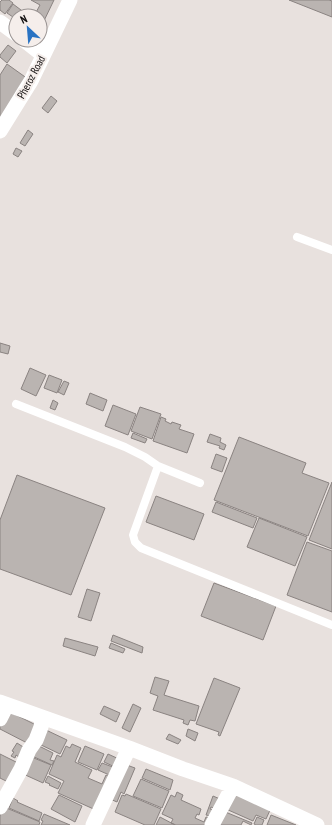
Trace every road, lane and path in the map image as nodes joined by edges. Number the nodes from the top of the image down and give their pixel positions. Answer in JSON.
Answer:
{"nodes":[{"id":1,"x":70,"y":0,"type":"edge"},
{"id":2,"x":34,"y":48,"type":"edge"},
{"id":3,"x":43,"y":55,"type":"junction"},
{"id":4,"x":0,"y":131,"type":"edge"},
{"id":5,"x":296,"y":237,"type":"dead end"},
{"id":6,"x":332,"y":250,"type":"edge"},
{"id":7,"x":16,"y":404,"type":"dead end"},
{"id":8,"x":158,"y":466,"type":"junction"},
{"id":9,"x":200,"y":483,"type":"dead end"},
{"id":10,"x":332,"y":625,"type":"edge"},
{"id":11,"x":3,"y":704,"type":"edge"},
{"id":12,"x":42,"y":718,"type":"junction"},
{"id":13,"x":0,"y":719,"type":"edge"},
{"id":14,"x":129,"y":748,"type":"junction"},
{"id":15,"x":233,"y":786,"type":"junction"},
{"id":16,"x":0,"y":807,"type":"edge"},
{"id":17,"x":93,"y":825,"type":"edge"},
{"id":18,"x":212,"y":825,"type":"edge"},
{"id":19,"x":317,"y":825,"type":"edge"}],
"edges":[{"from":1,"to":3,"type":"street","name":"Pheroz Road"},
{"from":2,"to":3,"type":"street"},
{"from":3,"to":4,"type":"street","name":"Pheroz Road"},
{"from":5,"to":6,"type":"lane"},
{"from":7,"to":8,"type":"lane"},
{"from":8,"to":9,"type":"lane"},
{"from":8,"to":10,"type":"lane"},
{"from":11,"to":12,"type":"street"},
{"from":11,"to":13,"type":"street"},
{"from":12,"to":14,"type":"street"},
{"from":12,"to":16,"type":"street"},
{"from":14,"to":15,"type":"street"},
{"from":14,"to":17,"type":"street"},
{"from":15,"to":18,"type":"street"},
{"from":15,"to":19,"type":"street"}]}
